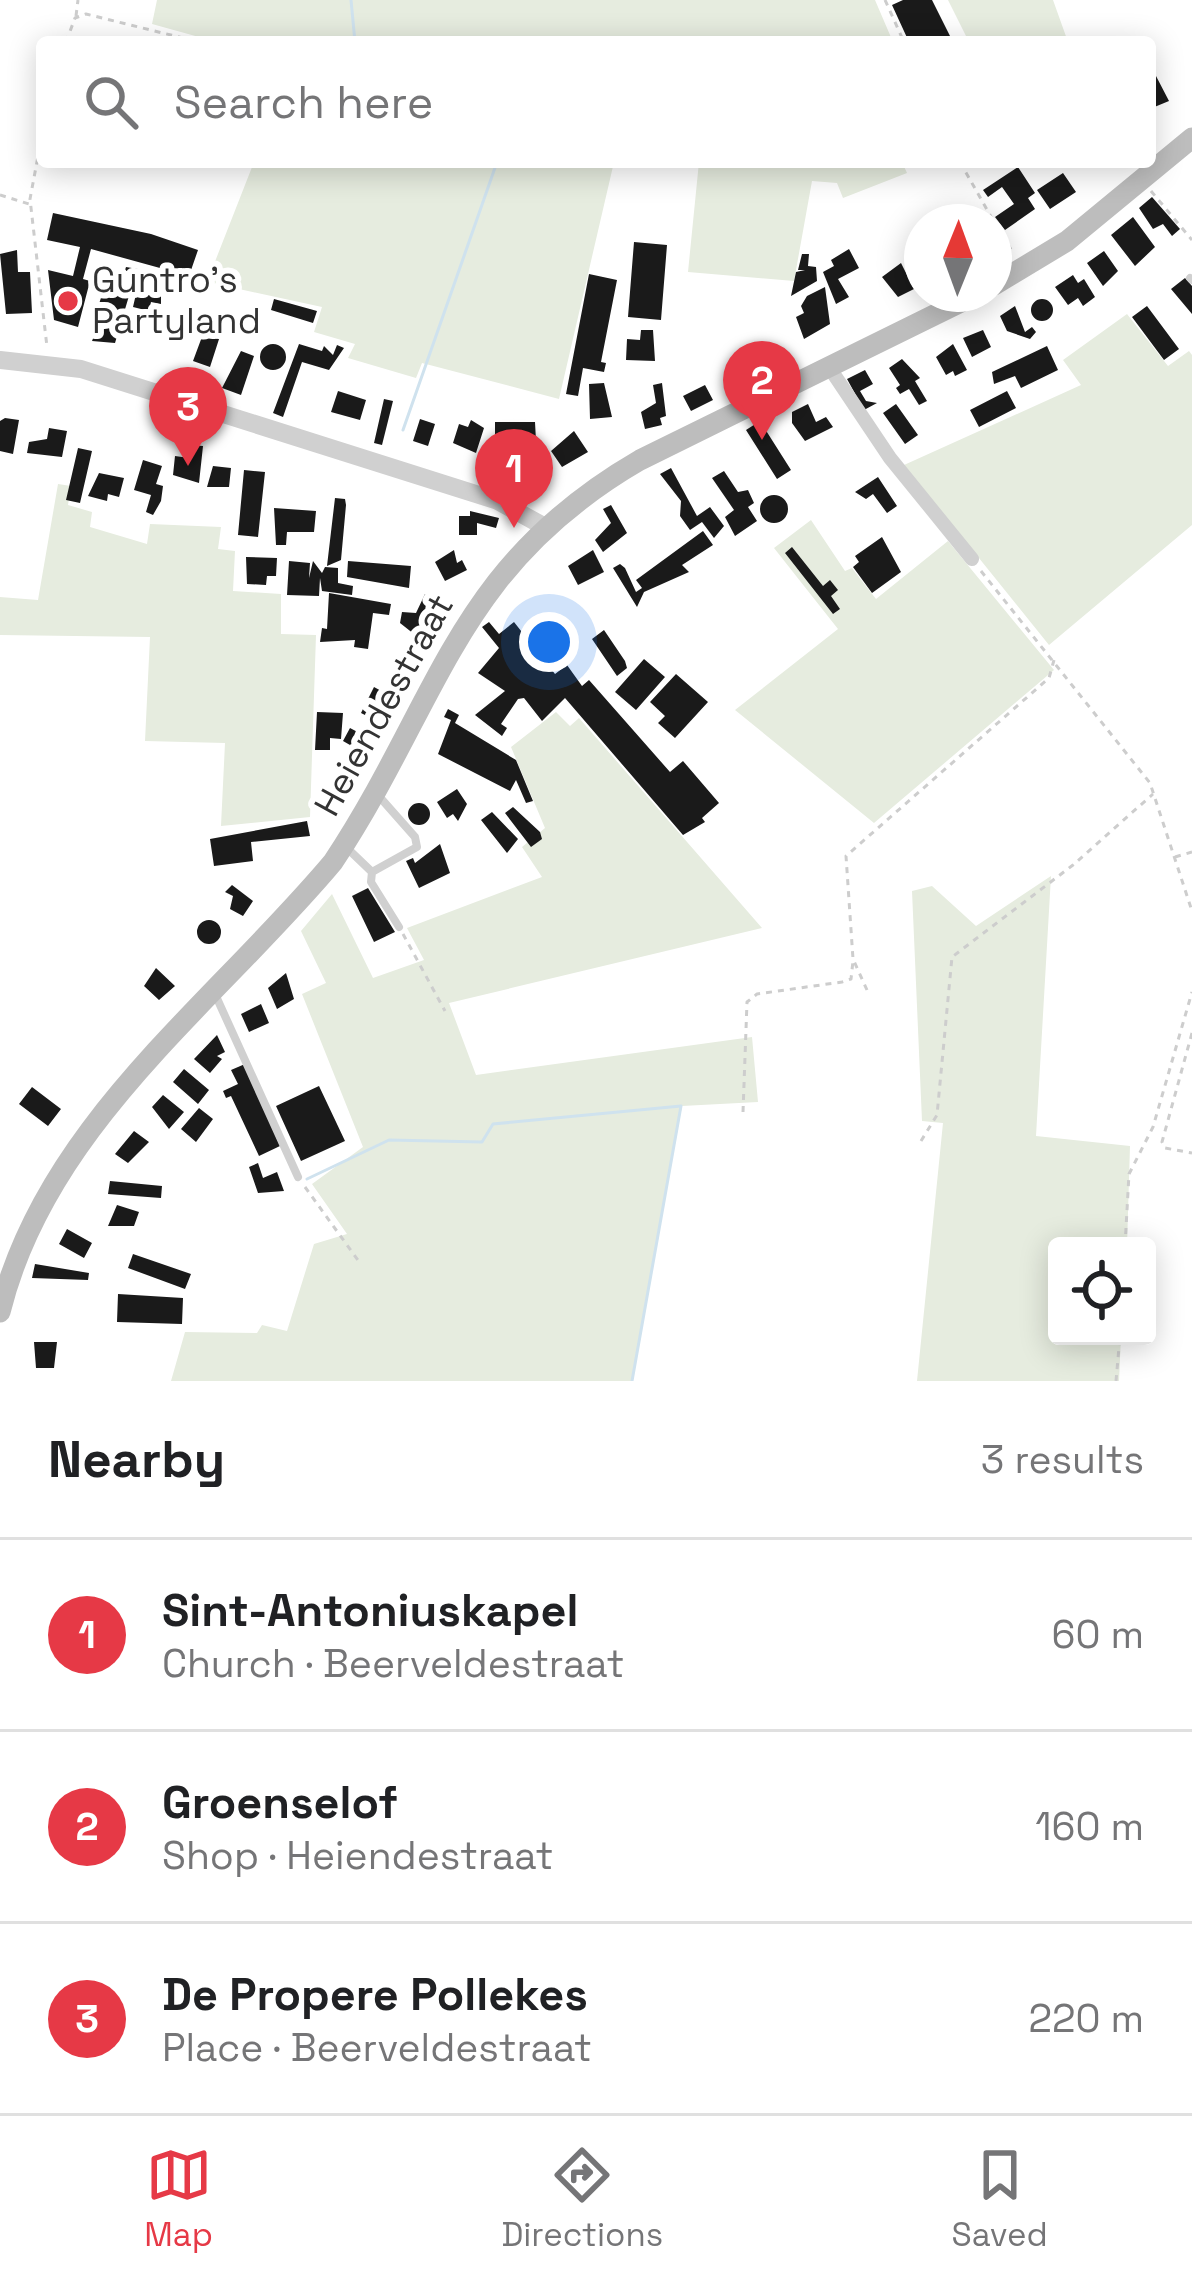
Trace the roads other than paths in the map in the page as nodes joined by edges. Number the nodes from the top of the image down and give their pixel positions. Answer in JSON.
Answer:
{"nodes":[{"id":1,"x":1192,"y":138,"type":"edge"},
{"id":2,"x":1012,"y":275,"type":"edge"},
{"id":3,"x":941,"y":312,"type":"edge"},
{"id":4,"x":0,"y":360,"type":"edge"},
{"id":5,"x":829,"y":367,"type":"junction"},
{"id":6,"x":545,"y":527,"type":"junction"},
{"id":7,"x":972,"y":559,"type":"road end"},
{"id":8,"x":375,"y":793,"type":"junction"},
{"id":9,"x":344,"y":844,"type":"junction"},
{"id":10,"x":372,"y":872,"type":"junction"},
{"id":11,"x":399,"y":927,"type":"road end"},
{"id":12,"x":214,"y":993,"type":"junction"},
{"id":13,"x":298,"y":1178,"type":"road end"},
{"id":14,"x":2,"y":1300,"type":"edge"}],
"edges":[{"from":1,"to":2,"type":"main road"},
{"from":3,"to":5,"type":"main road","name":"Heiendestraat"},
{"from":4,"to":6,"type":"street"},
{"from":5,"to":6,"type":"main road","name":"Heiendestraat"},
{"from":5,"to":7,"type":"street"},
{"from":6,"to":8,"type":"main road","name":"Heiendestraat"},
{"from":8,"to":9,"type":"main road","name":"Heiendestraat"},
{"from":8,"to":10,"type":"lane"},
{"from":9,"to":10,"type":"lane"},
{"from":9,"to":12,"type":"main road","name":"Heiendestraat"},
{"from":10,"to":11,"type":"lane"},
{"from":12,"to":13,"type":"lane"},
{"from":12,"to":14,"type":"main road","name":"Heiendestraat"}]}
